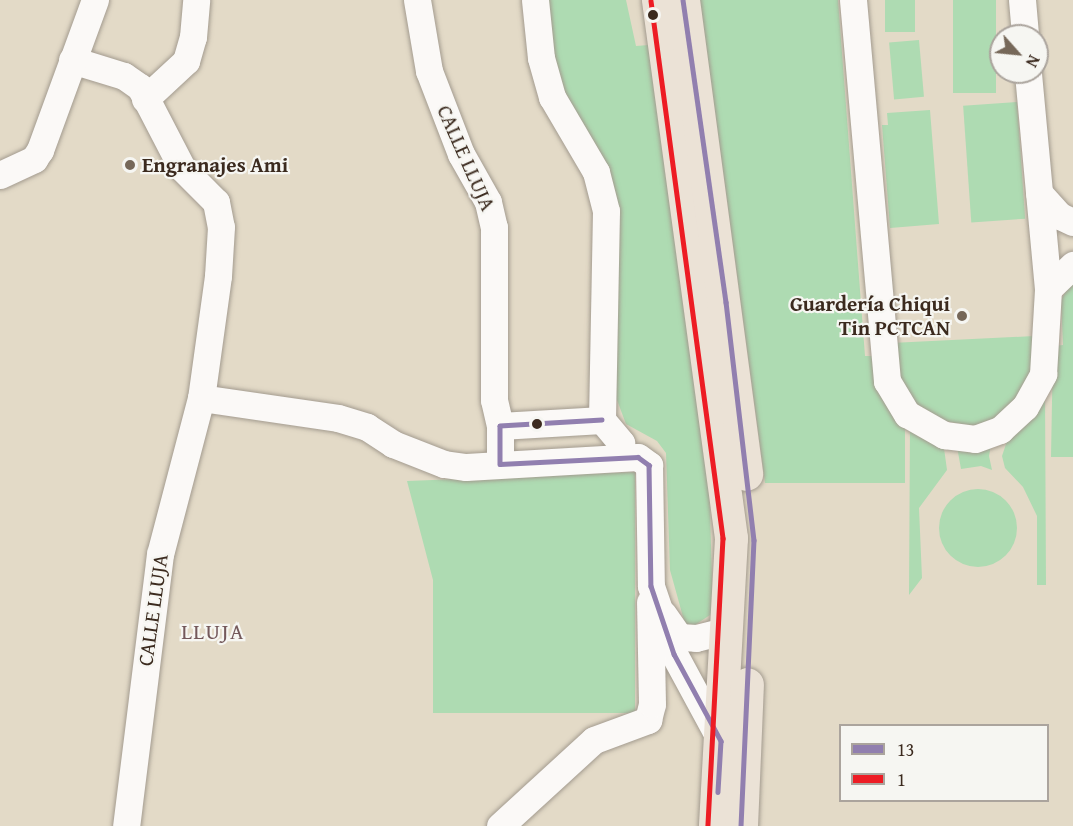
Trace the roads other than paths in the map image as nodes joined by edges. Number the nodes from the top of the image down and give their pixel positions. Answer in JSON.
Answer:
{"nodes":[{"id":1,"x":95,"y":0,"type":"edge"},
{"id":2,"x":195,"y":0,"type":"edge"},
{"id":3,"x":416,"y":0,"type":"edge"},
{"id":4,"x":535,"y":0,"type":"edge"},
{"id":5,"x":658,"y":0,"type":"edge"},
{"id":6,"x":683,"y":0,"type":"edge"},
{"id":7,"x":853,"y":0,"type":"edge"},
{"id":8,"x":1022,"y":0,"type":"edge"},
{"id":9,"x":1024,"y":24,"type":"edge"},
{"id":10,"x":72,"y":60,"type":"junction"},
{"id":11,"x":1029,"y":84,"type":"edge"},
{"id":12,"x":145,"y":99,"type":"junction"},
{"id":13,"x":0,"y":175,"type":"edge"},
{"id":14,"x":1039,"y":193,"type":"junction"},
{"id":15,"x":1073,"y":222,"type":"edge"},
{"id":16,"x":1073,"y":265,"type":"edge"},
{"id":17,"x":1048,"y":289,"type":"junction"},
{"id":18,"x":201,"y":398,"type":"junction"},
{"id":19,"x":602,"y":420,"type":"junction"},
{"id":20,"x":500,"y":426,"type":"junction"},
{"id":21,"x":622,"y":457,"type":"junction"},
{"id":22,"x":500,"y":464,"type":"junction"},
{"id":23,"x":651,"y":586,"type":"junction"},
{"id":24,"x":662,"y":613,"type":"junction"},
{"id":25,"x":729,"y":630,"type":"junction"},
{"id":26,"x":721,"y":741,"type":"junction"},
{"id":27,"x":126,"y":826,"type":"edge"},
{"id":28,"x":500,"y":826,"type":"edge"},
{"id":29,"x":715,"y":826,"type":"edge"},
{"id":30,"x":741,"y":826,"type":"edge"}],
"edges":[{"from":1,"to":10,"type":"street"},
{"from":2,"to":12,"type":"street"},
{"from":3,"to":20,"type":"street","name":"CALLE LLUJA"},
{"from":4,"to":19,"type":"street"},
{"from":5,"to":25,"type":"main road"},
{"from":6,"to":30,"type":"main road"},
{"from":7,"to":17,"type":"street"},
{"from":8,"to":9,"type":"street"},
{"from":10,"to":12,"type":"street","name":"CALLE LLUJA"},
{"from":10,"to":13,"type":"street"},
{"from":11,"to":14,"type":"street"},
{"from":12,"to":18,"type":"street","name":"CALLE LLUJA"},
{"from":14,"to":15,"type":"street"},
{"from":14,"to":17,"type":"street"},
{"from":16,"to":17,"type":"street"},
{"from":18,"to":22,"type":"street"},
{"from":18,"to":27,"type":"street","name":"CALLE LLUJA"},
{"from":19,"to":20,"type":"street"},
{"from":19,"to":21,"type":"street"},
{"from":20,"to":22,"type":"street","name":"CALLE LLUJA"},
{"from":21,"to":22,"type":"street"},
{"from":21,"to":23,"type":"street"},
{"from":23,"to":24,"type":"street"},
{"from":23,"to":28,"type":"street"},
{"from":24,"to":25,"type":"street"},
{"from":24,"to":26,"type":"street"},
{"from":25,"to":26,"type":"main road"},
{"from":26,"to":29,"type":"main road"}]}
